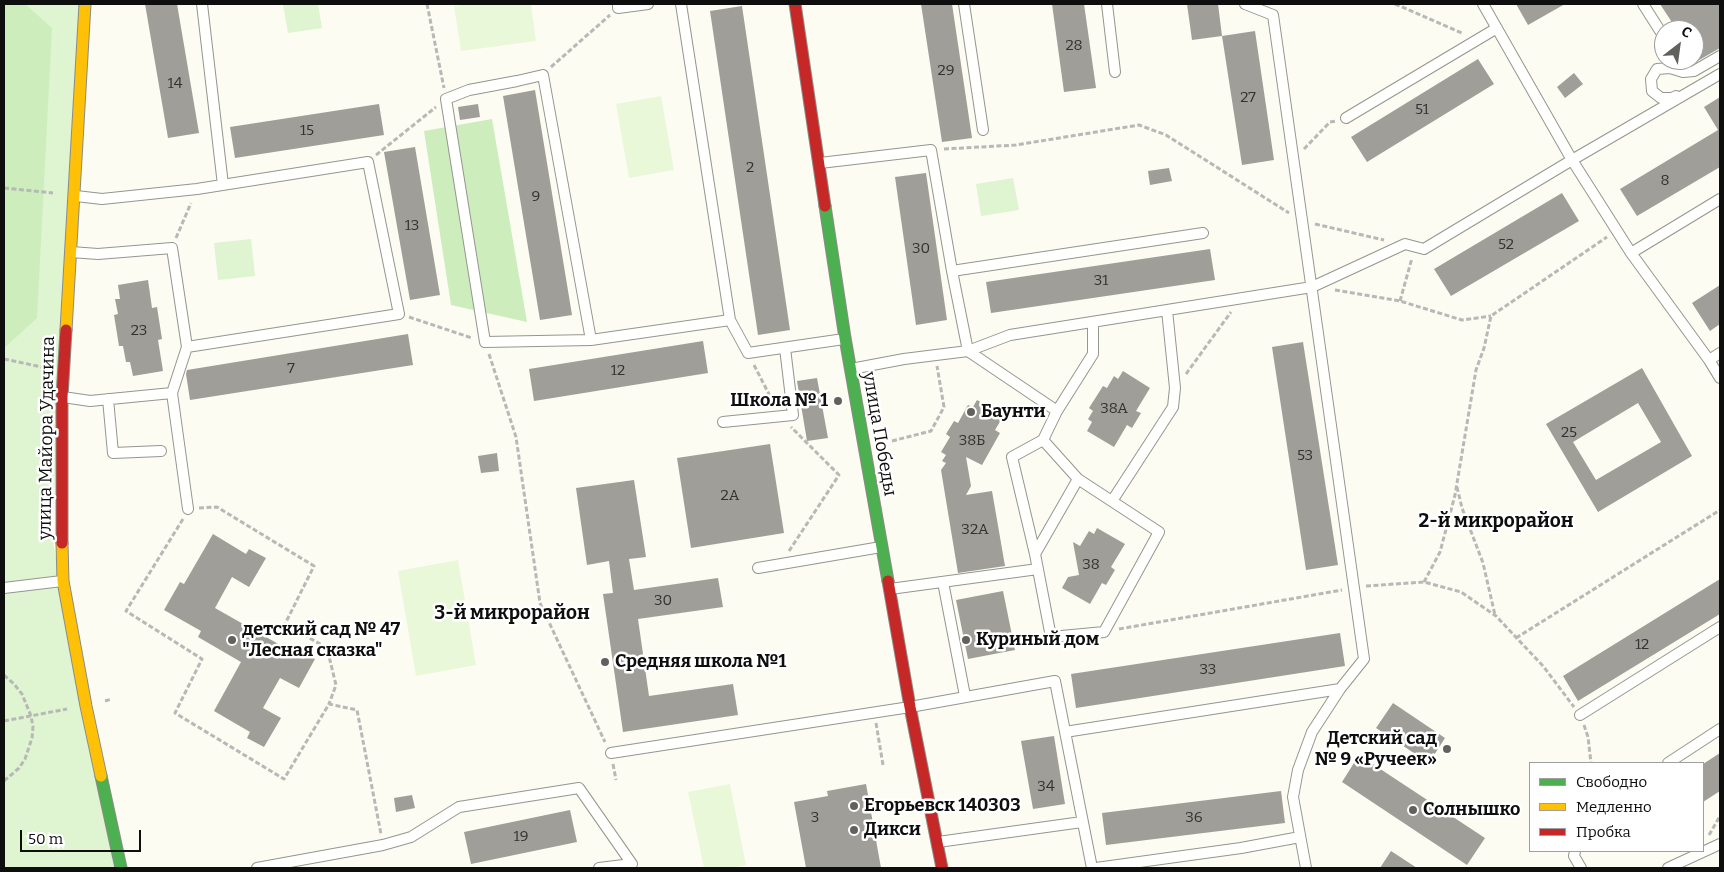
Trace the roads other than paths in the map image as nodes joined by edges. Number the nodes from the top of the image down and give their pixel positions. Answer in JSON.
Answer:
{"nodes":[{"id":1,"x":85,"y":4,"type":"edge"},
{"id":2,"x":202,"y":4,"type":"edge"},
{"id":3,"x":648,"y":4,"type":"edge"},
{"id":4,"x":681,"y":4,"type":"edge"},
{"id":5,"x":795,"y":4,"type":"edge"},
{"id":6,"x":964,"y":4,"type":"edge"},
{"id":7,"x":1107,"y":4,"type":"edge"},
{"id":8,"x":1244,"y":4,"type":"edge"},
{"id":9,"x":1483,"y":4,"type":"edge"},
{"id":10,"x":1643,"y":4,"type":"edge"},
{"id":11,"x":618,"y":6,"type":"edge"},
{"id":12,"x":1654,"y":21,"type":"edge"},
{"id":13,"x":1496,"y":28,"type":"junction"},
{"id":14,"x":1720,"y":56,"type":"edge"},
{"id":15,"x":1720,"y":66,"type":"edge"},
{"id":16,"x":1115,"y":72,"type":"dead end"},
{"id":17,"x":1720,"y":74,"type":"edge"},
{"id":18,"x":1346,"y":118,"type":"road end"},
{"id":19,"x":983,"y":130,"type":"dead end"},
{"id":20,"x":1572,"y":160,"type":"junction"},
{"id":21,"x":818,"y":163,"type":"junction"},
{"id":22,"x":223,"y":185,"type":"junction"},
{"id":23,"x":74,"y":196,"type":"junction"},
{"id":24,"x":1720,"y":199,"type":"edge"},
{"id":25,"x":1202,"y":233,"type":"dead end"},
{"id":26,"x":71,"y":252,"type":"junction"},
{"id":27,"x":1630,"y":253,"type":"junction"},
{"id":28,"x":952,"y":271,"type":"junction"},
{"id":29,"x":1312,"y":287,"type":"junction"},
{"id":30,"x":1167,"y":310,"type":"junction"},
{"id":31,"x":730,"y":320,"type":"junction"},
{"id":32,"x":1093,"y":322,"type":"junction"},
{"id":33,"x":845,"y":338,"type":"junction"},
{"id":34,"x":591,"y":340,"type":"junction"},
{"id":35,"x":187,"y":347,"type":"junction"},
{"id":36,"x":785,"y":348,"type":"junction"},
{"id":37,"x":968,"y":351,"type":"junction"},
{"id":38,"x":1720,"y":353,"type":"edge"},
{"id":39,"x":1709,"y":360,"type":"junction"},
{"id":40,"x":850,"y":369,"type":"junction"},
{"id":41,"x":1720,"y":378,"type":"edge"},
{"id":42,"x":172,"y":393,"type":"junction"},
{"id":43,"x":62,"y":397,"type":"junction"},
{"id":44,"x":108,"y":399,"type":"junction"},
{"id":45,"x":1057,"y":411,"type":"junction"},
{"id":46,"x":723,"y":422,"type":"dead end"},
{"id":47,"x":1043,"y":440,"type":"junction"},
{"id":48,"x":161,"y":451,"type":"dead end"},
{"id":49,"x":1078,"y":479,"type":"junction"},
{"id":50,"x":1112,"y":501,"type":"junction"},
{"id":51,"x":188,"y":509,"type":"road end"},
{"id":52,"x":882,"y":546,"type":"junction"},
{"id":53,"x":1035,"y":554,"type":"junction"},
{"id":54,"x":758,"y":568,"type":"dead end"},
{"id":55,"x":1038,"y":569,"type":"junction"},
{"id":56,"x":64,"y":581,"type":"junction"},
{"id":57,"x":943,"y":582,"type":"junction"},
{"id":58,"x":4,"y":588,"type":"edge"},
{"id":59,"x":889,"y":589,"type":"junction"},
{"id":60,"x":1720,"y":627,"type":"edge"},
{"id":61,"x":1340,"y":689,"type":"junction"},
{"id":62,"x":965,"y":696,"type":"junction"},
{"id":63,"x":910,"y":707,"type":"junction"},
{"id":64,"x":1580,"y":715,"type":"road end"},
{"id":65,"x":1720,"y":729,"type":"edge"},
{"id":66,"x":1065,"y":732,"type":"junction"},
{"id":67,"x":611,"y":753,"type":"road end"},
{"id":68,"x":1670,"y":762,"type":"edge"},
{"id":69,"x":1082,"y":822,"type":"junction"},
{"id":70,"x":1300,"y":837,"type":"junction"},
{"id":71,"x":937,"y":842,"type":"junction"},
{"id":72,"x":1720,"y":844,"type":"edge"},
{"id":73,"x":1704,"y":851,"type":"edge"},
{"id":74,"x":1575,"y":852,"type":"edge"},
{"id":75,"x":1703,"y":852,"type":"edge"},
{"id":76,"x":298,"y":865,"type":"edge"},
{"id":77,"x":634,"y":866,"type":"edge"},
{"id":78,"x":121,"y":868,"type":"edge"},
{"id":79,"x":257,"y":868,"type":"edge"},
{"id":80,"x":599,"y":868,"type":"edge"},
{"id":81,"x":942,"y":868,"type":"edge"},
{"id":82,"x":1092,"y":868,"type":"edge"},
{"id":83,"x":1096,"y":868,"type":"edge"},
{"id":84,"x":1306,"y":868,"type":"edge"},
{"id":85,"x":1581,"y":868,"type":"edge"},
{"id":86,"x":1668,"y":868,"type":"edge"}],
"edges":[{"from":1,"to":23,"type":"street","name":"улица Майора Удачина"},
{"from":2,"to":22,"type":"lane"},
{"from":3,"to":11,"type":"lane"},
{"from":4,"to":31,"type":"lane"},
{"from":5,"to":21,"type":"street","name":"улица Победы"},
{"from":6,"to":19,"type":"lane"},
{"from":7,"to":16,"type":"lane"},
{"from":8,"to":29,"type":"lane"},
{"from":9,"to":13,"type":"lane"},
{"from":10,"to":12,"type":"lane"},
{"from":13,"to":18,"type":"lane"},
{"from":13,"to":20,"type":"lane"},
{"from":14,"to":15,"type":"lane"},
{"from":17,"to":20,"type":"lane"},
{"from":20,"to":27,"type":"lane"},
{"from":20,"to":29,"type":"lane"},
{"from":21,"to":28,"type":"lane"},
{"from":21,"to":33,"type":"street","name":"улица Победы"},
{"from":22,"to":23,"type":"lane"},
{"from":22,"to":35,"type":"lane"},
{"from":23,"to":26,"type":"street","name":"улица Майора Удачина"},
{"from":24,"to":27,"type":"lane"},
{"from":25,"to":28,"type":"lane"},
{"from":26,"to":35,"type":"lane"},
{"from":26,"to":43,"type":"street","name":"улица Майора Удачина"},
{"from":27,"to":39,"type":"lane"},
{"from":28,"to":37,"type":"lane"},
{"from":29,"to":30,"type":"lane"},
{"from":29,"to":61,"type":"lane"},
{"from":30,"to":32,"type":"lane"},
{"from":30,"to":50,"type":"lane"},
{"from":31,"to":34,"type":"lane"},
{"from":31,"to":36,"type":"lane"},
{"from":32,"to":37,"type":"lane"},
{"from":32,"to":45,"type":"lane"},
{"from":33,"to":36,"type":"lane"},
{"from":33,"to":40,"type":"street","name":"улица Победы"},
{"from":34,"to":34,"type":"lane"},
{"from":35,"to":42,"type":"lane"},
{"from":36,"to":46,"type":"lane"},
{"from":37,"to":40,"type":"lane"},
{"from":37,"to":45,"type":"lane"},
{"from":38,"to":39,"type":"lane"},
{"from":39,"to":41,"type":"lane"},
{"from":40,"to":52,"type":"street","name":"улица Победы"},
{"from":42,"to":44,"type":"lane"},
{"from":42,"to":51,"type":"lane"},
{"from":43,"to":44,"type":"lane"},
{"from":43,"to":56,"type":"street","name":"улица Майора Удачина"},
{"from":44,"to":48,"type":"lane"},
{"from":45,"to":47,"type":"lane"},
{"from":47,"to":49,"type":"lane"},
{"from":47,"to":53,"type":"lane"},
{"from":49,"to":50,"type":"lane"},
{"from":49,"to":53,"type":"lane"},
{"from":50,"to":55,"type":"lane"},
{"from":52,"to":54,"type":"lane"},
{"from":52,"to":59,"type":"street","name":"улица Победы"},
{"from":53,"to":55,"type":"lane"},
{"from":55,"to":57,"type":"lane"},
{"from":56,"to":58,"type":"lane"},
{"from":56,"to":78,"type":"street","name":"улица Майора Удачина"},
{"from":57,"to":59,"type":"lane"},
{"from":57,"to":62,"type":"lane"},
{"from":59,"to":63,"type":"street","name":"улица Победы"},
{"from":60,"to":64,"type":"lane"},
{"from":61,"to":66,"type":"lane"},
{"from":61,"to":70,"type":"lane"},
{"from":62,"to":63,"type":"lane"},
{"from":62,"to":66,"type":"lane"},
{"from":63,"to":67,"type":"lane"},
{"from":63,"to":71,"type":"street","name":"улица Победы"},
{"from":65,"to":68,"type":"lane"},
{"from":66,"to":69,"type":"lane"},
{"from":69,"to":71,"type":"lane"},
{"from":69,"to":82,"type":"lane"},
{"from":70,"to":83,"type":"lane"},
{"from":70,"to":84,"type":"lane"},
{"from":71,"to":81,"type":"street","name":"улица Победы"},
{"from":72,"to":73,"type":"lane"},
{"from":74,"to":85,"type":"lane"},
{"from":75,"to":86,"type":"lane"},
{"from":76,"to":77,"type":"lane"},
{"from":76,"to":79,"type":"lane"},
{"from":77,"to":80,"type":"lane"}]}
